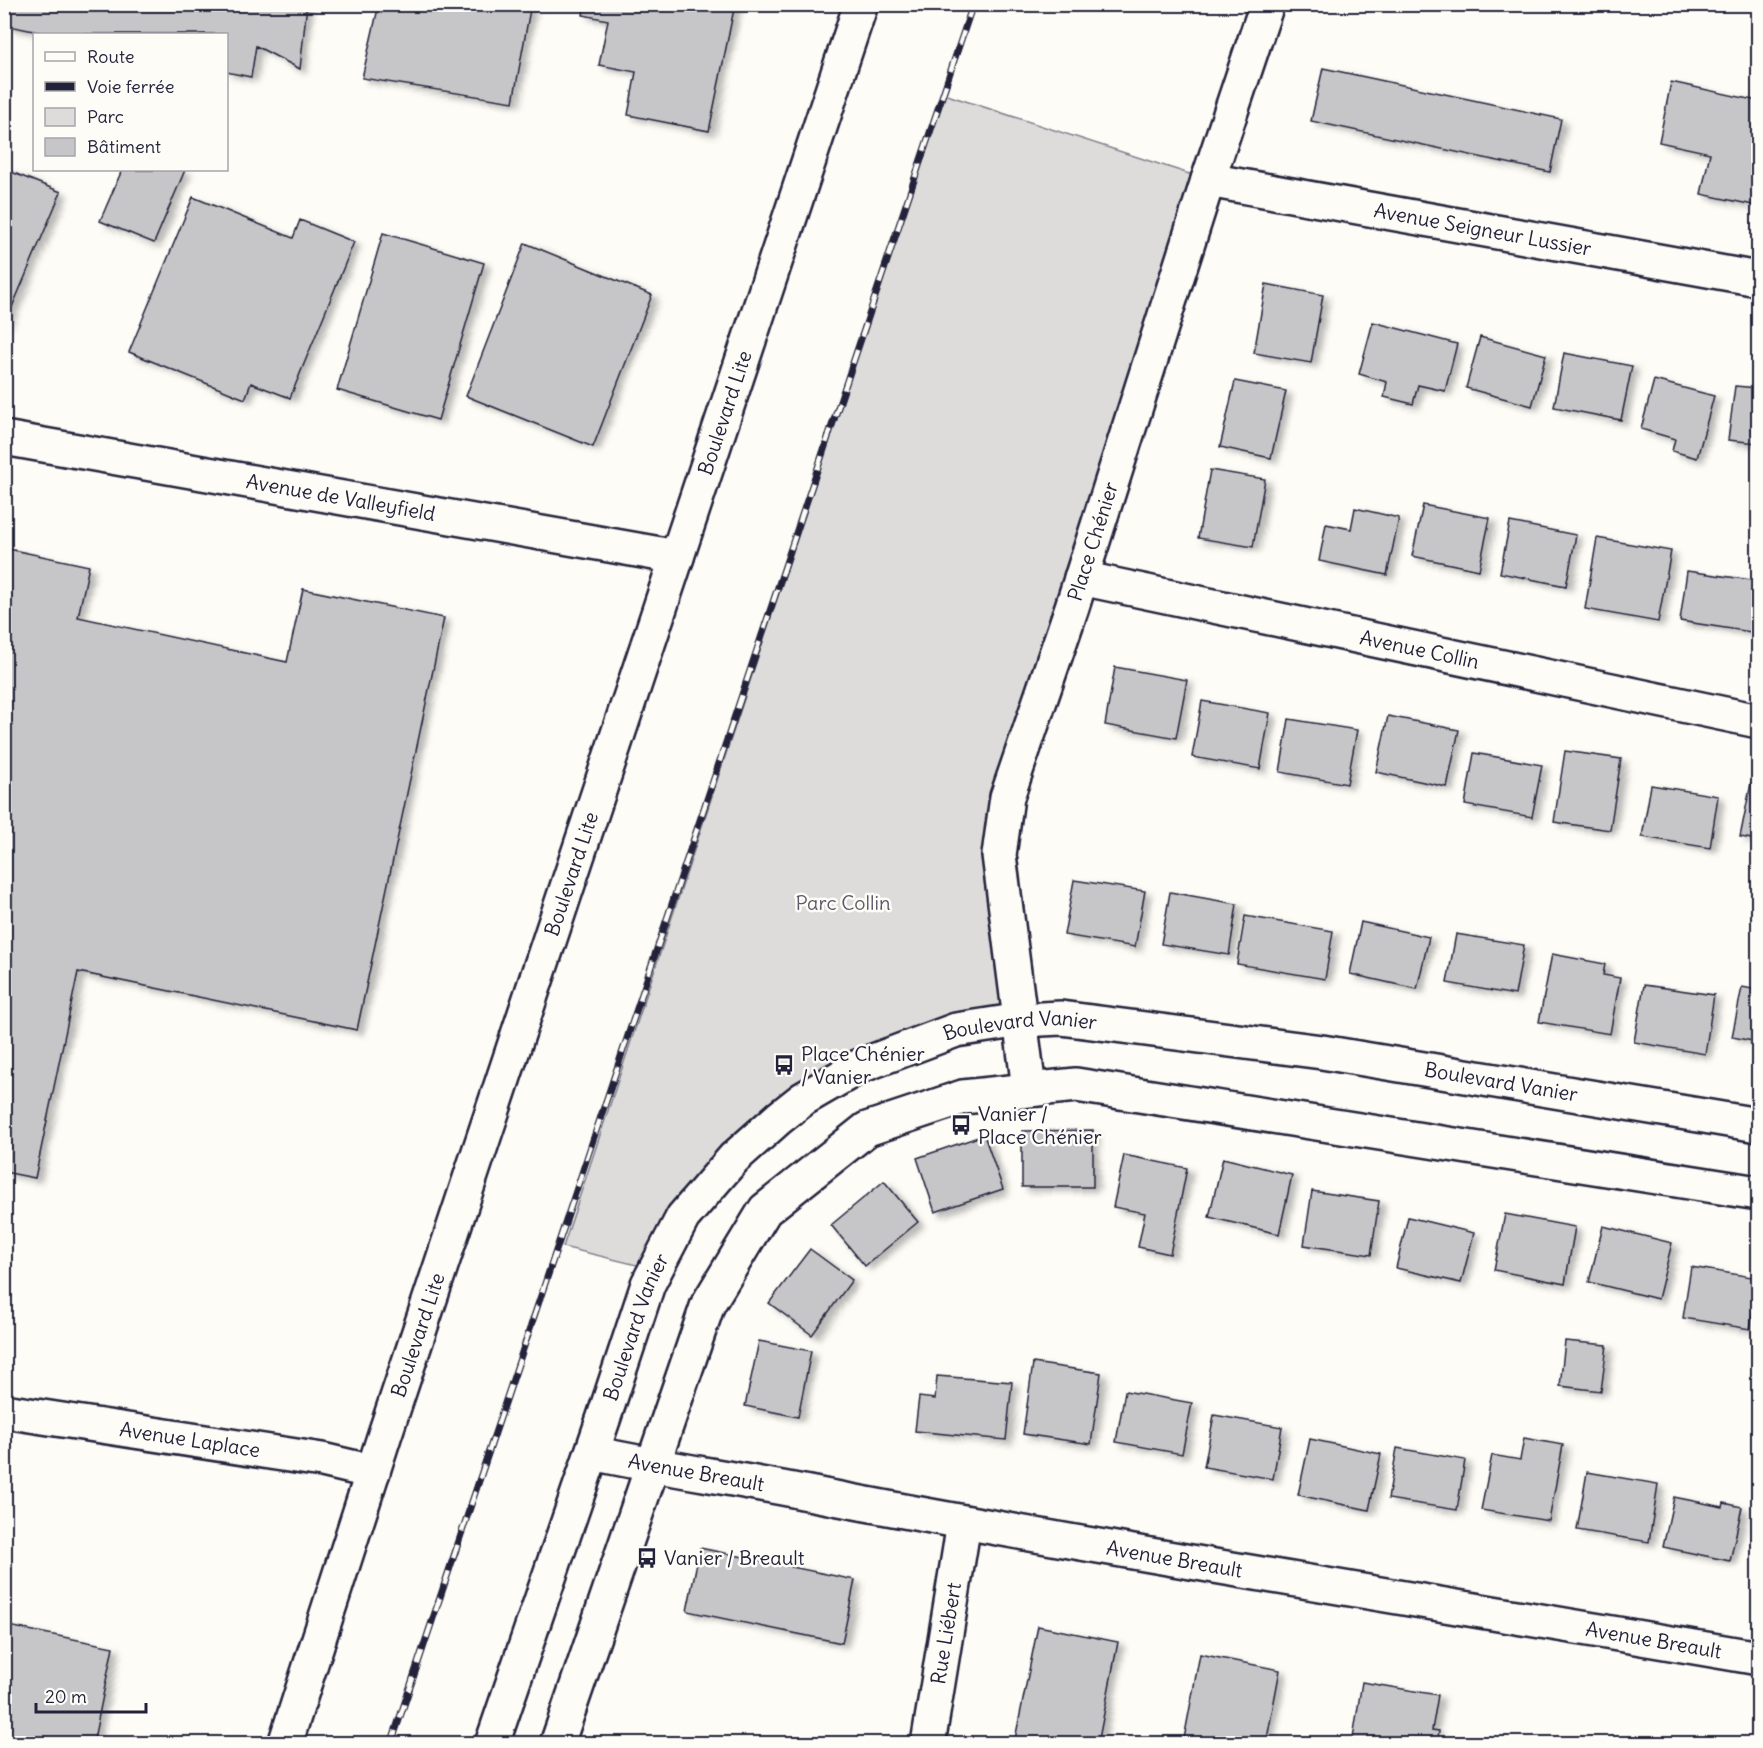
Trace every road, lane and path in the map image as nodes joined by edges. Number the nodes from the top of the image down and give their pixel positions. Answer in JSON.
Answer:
{"nodes":[{"id":1,"x":861,"y":4,"type":"edge"},
{"id":2,"x":1267,"y":4,"type":"edge"},
{"id":3,"x":1208,"y":180,"type":"junction"},
{"id":4,"x":1758,"y":279,"type":"edge"},
{"id":5,"x":4,"y":438,"type":"edge"},
{"id":6,"x":676,"y":557,"type":"junction"},
{"id":7,"x":1081,"y":578,"type":"junction"},
{"id":8,"x":1758,"y":721,"type":"edge"},
{"id":9,"x":1021,"y":1020,"type":"junction"},
{"id":10,"x":1029,"y":1089,"type":"junction"},
{"id":11,"x":1758,"y":1125,"type":"edge"},
{"id":12,"x":1758,"y":1193,"type":"edge"},
{"id":13,"x":4,"y":1411,"type":"edge"},
{"id":14,"x":592,"y":1453,"type":"junction"},
{"id":15,"x":651,"y":1466,"type":"junction"},
{"id":16,"x":373,"y":1472,"type":"junction"},
{"id":17,"x":964,"y":1523,"type":"junction"},
{"id":18,"x":1758,"y":1658,"type":"edge"},
{"id":19,"x":285,"y":1743,"type":"edge"},
{"id":20,"x":492,"y":1743,"type":"edge"},
{"id":21,"x":557,"y":1743,"type":"edge"},
{"id":22,"x":928,"y":1743,"type":"edge"}],
"edges":[{"from":1,"to":6,"type":"street","name":"Boulevard Lite"},
{"from":2,"to":3,"type":"street","name":"Place Chénier"},
{"from":3,"to":4,"type":"street","name":"Avenue Seigneur Lussier"},
{"from":3,"to":7,"type":"street","name":"Place Chénier"},
{"from":5,"to":6,"type":"street","name":"Avenue de Valleyfield"},
{"from":6,"to":16,"type":"street","name":"Boulevard Lite"},
{"from":7,"to":8,"type":"street","name":"Avenue Collin"},
{"from":7,"to":9,"type":"street","name":"Place Chénier"},
{"from":9,"to":10,"type":"street","name":"Place Chénier"},
{"from":9,"to":11,"type":"street","name":"Boulevard Vanier"},
{"from":9,"to":14,"type":"street","name":"Boulevard Vanier"},
{"from":10,"to":12,"type":"street"},
{"from":10,"to":15,"type":"street"},
{"from":13,"to":16,"type":"street","name":"Avenue Laplace"},
{"from":14,"to":15,"type":"street","name":"Avenue Breault"},
{"from":14,"to":20,"type":"street","name":"Boulevard Vanier"},
{"from":15,"to":17,"type":"street","name":"Avenue Breault"},
{"from":15,"to":21,"type":"street"},
{"from":16,"to":19,"type":"street","name":"Boulevard Lite"},
{"from":17,"to":18,"type":"street","name":"Avenue Breault"},
{"from":17,"to":22,"type":"street","name":"Rue Liébert"}]}
